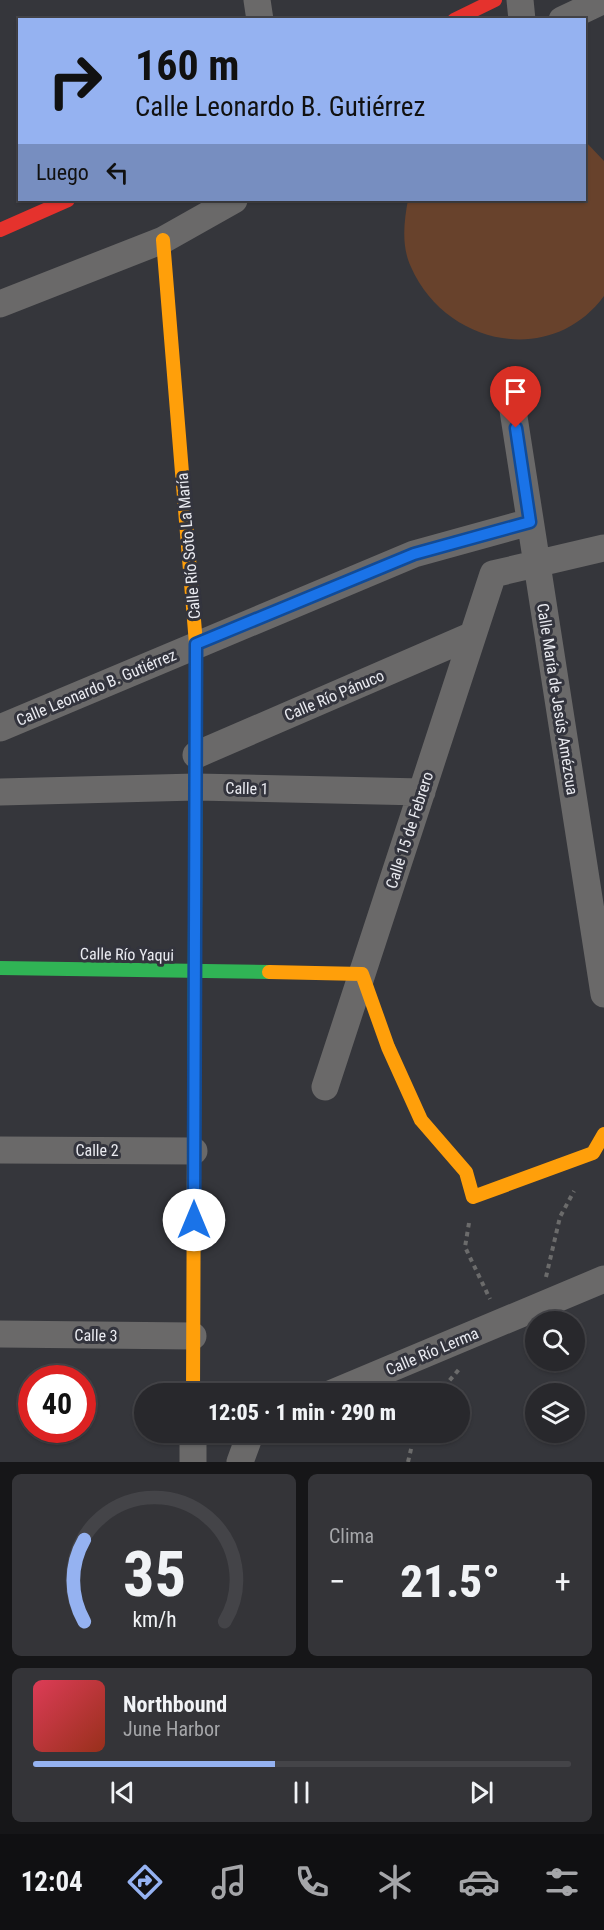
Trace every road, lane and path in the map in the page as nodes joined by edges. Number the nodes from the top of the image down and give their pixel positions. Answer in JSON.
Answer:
{"nodes":[{"id":1,"x":257,"y":0,"type":"edge"},
{"id":2,"x":519,"y":0,"type":"edge"},
{"id":3,"x":604,"y":0,"type":"edge"},
{"id":4,"x":493,"y":5,"type":"edge"},
{"id":5,"x":260,"y":18,"type":"edge"},
{"id":6,"x":459,"y":18,"type":"edge"},
{"id":7,"x":522,"y":18,"type":"edge"},
{"id":8,"x":566,"y":18,"type":"edge"},
{"id":9,"x":67,"y":201,"type":"edge"},
{"id":10,"x":232,"y":201,"type":"edge"},
{"id":11,"x":0,"y":230,"type":"edge"},
{"id":12,"x":163,"y":240,"type":"junction"},
{"id":13,"x":0,"y":304,"type":"edge"},
{"id":14,"x":512,"y":405,"type":"dead end"},
{"id":15,"x":530,"y":522,"type":"junction"},
{"id":16,"x":604,"y":548,"type":"edge"},
{"id":17,"x":537,"y":564,"type":"junction"},
{"id":18,"x":473,"y":635,"type":"junction"},
{"id":19,"x":196,"y":644,"type":"junction"},
{"id":20,"x":0,"y":728,"type":"edge"},
{"id":21,"x":196,"y":755,"type":"junction"},
{"id":22,"x":195,"y":787,"type":"junction"},
{"id":23,"x":0,"y":792,"type":"edge"},
{"id":24,"x":422,"y":792,"type":"junction"},
{"id":25,"x":0,"y":968,"type":"edge"},
{"id":26,"x":195,"y":971,"type":"junction"},
{"id":27,"x":362,"y":974,"type":"junction"},
{"id":28,"x":604,"y":994,"type":"edge"},
{"id":29,"x":326,"y":1087,"type":"dead end"},
{"id":30,"x":604,"y":1134,"type":"edge"},
{"id":31,"x":0,"y":1150,"type":"edge"},
{"id":32,"x":194,"y":1151,"type":"junction"},
{"id":33,"x":593,"y":1153,"type":"junction"},
{"id":34,"x":473,"y":1197,"type":"junction"},
{"id":35,"x":604,"y":1279,"type":"edge"},
{"id":36,"x":540,"y":1305,"type":"junction"},
{"id":37,"x":501,"y":1322,"type":"junction"},
{"id":38,"x":0,"y":1334,"type":"edge"},
{"id":39,"x":193,"y":1336,"type":"junction"},
{"id":40,"x":193,"y":1383,"type":"edge"},
{"id":41,"x":356,"y":1383,"type":"edge"},
{"id":42,"x":193,"y":1443,"type":"edge"},
{"id":43,"x":247,"y":1443,"type":"edge"},
{"id":44,"x":412,"y":1443,"type":"edge"},
{"id":45,"x":193,"y":1462,"type":"edge"},
{"id":46,"x":240,"y":1462,"type":"edge"},
{"id":47,"x":408,"y":1462,"type":"edge"}],
"edges":[{"from":1,"to":5,"type":"street"},
{"from":2,"to":7,"type":"street"},
{"from":3,"to":8,"type":"street"},
{"from":4,"to":6,"type":"street"},
{"from":9,"to":11,"type":"street"},
{"from":10,"to":12,"type":"street"},
{"from":12,"to":13,"type":"street"},
{"from":12,"to":19,"type":"street","name":"Calle Río Soto La María"},
{"from":14,"to":15,"type":"street","name":"Calle María de Jesús Amézcua"},
{"from":15,"to":17,"type":"street","name":"Calle María de Jesús Amézcua"},
{"from":15,"to":19,"type":"street","name":"Calle Leonardo B. Gutiérrez"},
{"from":16,"to":17,"type":"street"},
{"from":17,"to":18,"type":"street","name":"Calle 15 de Febrero"},
{"from":17,"to":28,"type":"street","name":"Calle María de Jesús Amézcua"},
{"from":18,"to":21,"type":"street","name":"Calle Río Pánuco"},
{"from":18,"to":24,"type":"street","name":"Calle 15 de Febrero"},
{"from":19,"to":20,"type":"street","name":"Calle Leonardo B. Gutiérrez"},
{"from":19,"to":21,"type":"street","name":"Calle Río Soto La María"},
{"from":21,"to":22,"type":"street","name":"Calle Río Soto La María"},
{"from":22,"to":23,"type":"street","name":"Calle 1"},
{"from":22,"to":24,"type":"street","name":"Calle 1"},
{"from":22,"to":26,"type":"street","name":"Calle Río Soto La María"},
{"from":24,"to":27,"type":"street","name":"Calle 15 de Febrero"},
{"from":25,"to":26,"type":"street","name":"Calle Río Yaqui"},
{"from":26,"to":27,"type":"street","name":"Calle Río Yaqui"},
{"from":26,"to":32,"type":"street","name":"Calle Río Soto La María"},
{"from":27,"to":29,"type":"street","name":"Calle 15 de Febrero"},
{"from":27,"to":34,"type":"street"},
{"from":30,"to":33,"type":"street"},
{"from":31,"to":32,"type":"street","name":"Calle 2"},
{"from":32,"to":39,"type":"street","name":"Calle Río Soto La María"},
{"from":33,"to":34,"type":"street"},
{"from":33,"to":36,"type":"path"},
{"from":34,"to":37,"type":"path"},
{"from":35,"to":36,"type":"street"},
{"from":36,"to":37,"type":"street"},
{"from":37,"to":41,"type":"street","name":"Calle Río Lerma"},
{"from":38,"to":39,"type":"street","name":"Calle 3"},
{"from":39,"to":40,"type":"street","name":"Calle Río Soto La María"},
{"from":42,"to":45,"type":"street"},
{"from":43,"to":46,"type":"street"},
{"from":44,"to":47,"type":"path"}]}
